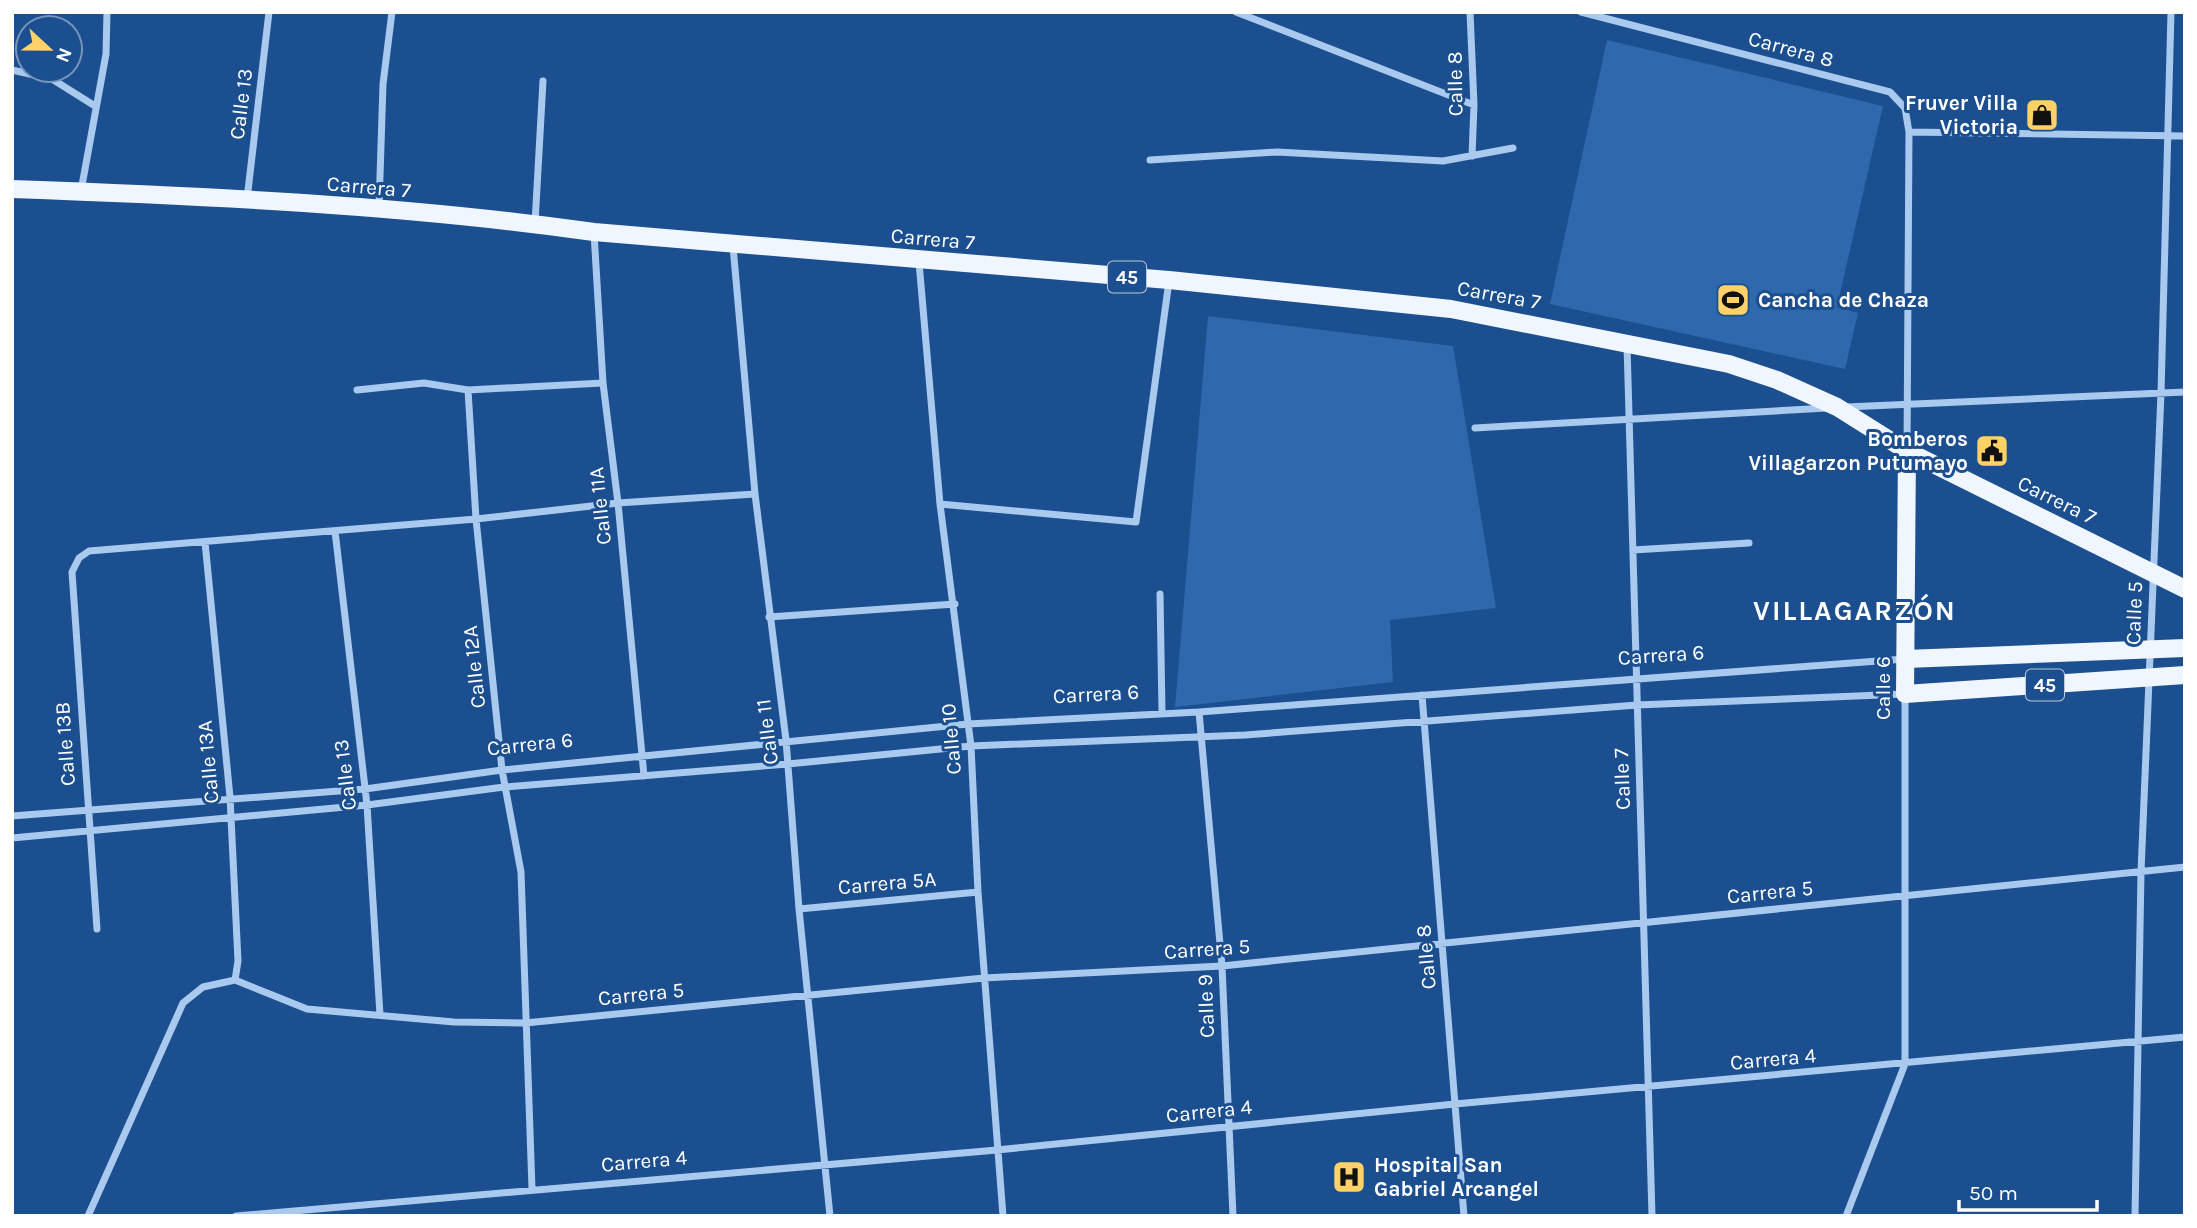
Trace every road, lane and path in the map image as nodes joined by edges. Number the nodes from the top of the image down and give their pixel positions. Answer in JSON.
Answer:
{"nodes":[{"id":1,"x":107,"y":12,"type":"edge"},
{"id":2,"x":269,"y":12,"type":"edge"},
{"id":3,"x":392,"y":12,"type":"edge"},
{"id":4,"x":1236,"y":12,"type":"edge"},
{"id":5,"x":1470,"y":12,"type":"edge"},
{"id":6,"x":1581,"y":12,"type":"edge"},
{"id":7,"x":2171,"y":12,"type":"edge"},
{"id":8,"x":12,"y":70,"type":"edge"},
{"id":9,"x":543,"y":81,"type":"dead end"},
{"id":10,"x":1474,"y":105,"type":"junction"},
{"id":11,"x":95,"y":106,"type":"junction"},
{"id":12,"x":1905,"y":108,"type":"joint"},
{"id":13,"x":1909,"y":132,"type":"junction"},
{"id":14,"x":2185,"y":136,"type":"edge"},
{"id":15,"x":2168,"y":137,"type":"junction"},
{"id":16,"x":1513,"y":148,"type":"dead end"},
{"id":17,"x":1472,"y":156,"type":"junction"},
{"id":18,"x":1150,"y":160,"type":"dead end"},
{"id":19,"x":12,"y":189,"type":"edge"},
{"id":20,"x":81,"y":192,"type":"junction"},
{"id":21,"x":247,"y":200,"type":"junction"},
{"id":22,"x":379,"y":211,"type":"junction"},
{"id":23,"x":535,"y":224,"type":"junction"},
{"id":24,"x":594,"y":232,"type":"junction"},
{"id":25,"x":733,"y":245,"type":"junction"},
{"id":26,"x":919,"y":261,"type":"junction"},
{"id":27,"x":1169,"y":280,"type":"junction"},
{"id":28,"x":1627,"y":341,"type":"junction"},
{"id":29,"x":603,"y":383,"type":"junction"},
{"id":30,"x":358,"y":390,"type":"dead end"},
{"id":31,"x":468,"y":390,"type":"junction"},
{"id":32,"x":2185,"y":392,"type":"edge"},
{"id":33,"x":2161,"y":393,"type":"junction"},
{"id":34,"x":1908,"y":406,"type":"junction"},
{"id":35,"x":1838,"y":407,"type":"junction"},
{"id":36,"x":1629,"y":419,"type":"junction"},
{"id":37,"x":1475,"y":428,"type":"dead end"},
{"id":38,"x":1907,"y":451,"type":"junction"},
{"id":39,"x":755,"y":494,"type":"junction"},
{"id":40,"x":618,"y":503,"type":"junction"},
{"id":41,"x":940,"y":504,"type":"junction"},
{"id":42,"x":476,"y":519,"type":"junction"},
{"id":43,"x":335,"y":531,"type":"junction"},
{"id":44,"x":205,"y":542,"type":"junction"},
{"id":45,"x":1749,"y":542,"type":"dead end"},
{"id":46,"x":1633,"y":550,"type":"junction"},
{"id":47,"x":2153,"y":573,"type":"junction"},
{"id":48,"x":2185,"y":589,"type":"edge"},
{"id":49,"x":1160,"y":594,"type":"dead end"},
{"id":50,"x":955,"y":604,"type":"junction"},
{"id":51,"x":769,"y":617,"type":"junction"},
{"id":52,"x":2185,"y":648,"type":"edge"},
{"id":53,"x":2151,"y":650,"type":"junction"},
{"id":54,"x":1906,"y":659,"type":"junction"},
{"id":55,"x":2185,"y":676,"type":"edge"},
{"id":56,"x":2149,"y":678,"type":"junction"},
{"id":57,"x":1636,"y":680,"type":"junction"},
{"id":58,"x":1905,"y":694,"type":"junction"},
{"id":59,"x":1422,"y":695,"type":"junction"},
{"id":60,"x":1637,"y":705,"type":"junction"},
{"id":61,"x":1162,"y":712,"type":"junction"},
{"id":62,"x":1199,"y":712,"type":"junction"},
{"id":63,"x":1424,"y":720,"type":"junction"},
{"id":64,"x":968,"y":724,"type":"junction"},
{"id":65,"x":1201,"y":736,"type":"junction"},
{"id":66,"x":786,"y":740,"type":"junction"},
{"id":67,"x":971,"y":746,"type":"junction"},
{"id":68,"x":641,"y":755,"type":"junction"},
{"id":69,"x":788,"y":764,"type":"junction"},
{"id":70,"x":502,"y":770,"type":"junction"},
{"id":71,"x":644,"y":776,"type":"junction"},
{"id":72,"x":505,"y":787,"type":"junction"},
{"id":73,"x":365,"y":789,"type":"junction"},
{"id":74,"x":230,"y":797,"type":"junction"},
{"id":75,"x":368,"y":805,"type":"junction"},
{"id":76,"x":87,"y":808,"type":"junction"},
{"id":77,"x":12,"y":816,"type":"edge"},
{"id":78,"x":231,"y":818,"type":"junction"},
{"id":79,"x":89,"y":831,"type":"junction"},
{"id":80,"x":12,"y":838,"type":"edge"},
{"id":81,"x":2185,"y":867,"type":"edge"},
{"id":82,"x":2141,"y":872,"type":"junction"},
{"id":83,"x":978,"y":892,"type":"junction"},
{"id":84,"x":1904,"y":897,"type":"junction"},
{"id":85,"x":799,"y":909,"type":"junction"},
{"id":86,"x":1643,"y":922,"type":"junction"},
{"id":87,"x":97,"y":929,"type":"dead end"},
{"id":88,"x":1442,"y":944,"type":"junction"},
{"id":89,"x":1222,"y":966,"type":"junction"},
{"id":90,"x":984,"y":978,"type":"junction"},
{"id":91,"x":235,"y":980,"type":"junction"},
{"id":92,"x":808,"y":995,"type":"junction"},
{"id":93,"x":380,"y":1015,"type":"junction"},
{"id":94,"x":525,"y":1023,"type":"junction"},
{"id":95,"x":2185,"y":1037,"type":"edge"},
{"id":96,"x":2139,"y":1041,"type":"junction"},
{"id":97,"x":1905,"y":1064,"type":"junction"},
{"id":98,"x":1648,"y":1088,"type":"junction"},
{"id":99,"x":1455,"y":1104,"type":"junction"},
{"id":100,"x":1227,"y":1126,"type":"junction"},
{"id":101,"x":997,"y":1150,"type":"junction"},
{"id":102,"x":825,"y":1163,"type":"junction"},
{"id":103,"x":532,"y":1189,"type":"junction"},
{"id":104,"x":264,"y":1214,"type":"edge"},
{"id":105,"x":88,"y":1216,"type":"edge"},
{"id":106,"x":236,"y":1216,"type":"edge"},
{"id":107,"x":830,"y":1216,"type":"edge"},
{"id":108,"x":1003,"y":1216,"type":"edge"},
{"id":109,"x":1233,"y":1216,"type":"edge"},
{"id":110,"x":1464,"y":1216,"type":"edge"},
{"id":111,"x":1652,"y":1216,"type":"edge"},
{"id":112,"x":1846,"y":1216,"type":"edge"},
{"id":113,"x":2135,"y":1216,"type":"edge"}],
"edges":[{"from":1,"to":11,"type":"street"},
{"from":2,"to":21,"type":"street","name":"Calle 13"},
{"from":3,"to":22,"type":"street"},
{"from":4,"to":10,"type":"street"},
{"from":5,"to":10,"type":"street","name":"Calle 8"},
{"from":6,"to":12,"type":"street","name":"Carrera 8"},
{"from":7,"to":15,"type":"street","name":"Calle 5"},
{"from":8,"to":11,"type":"street"},
{"from":9,"to":23,"type":"street"},
{"from":10,"to":17,"type":"street","name":"Calle 8"},
{"from":11,"to":20,"type":"street"},
{"from":12,"to":13,"type":"street","name":"Calle 6"},
{"from":13,"to":15,"type":"street"},
{"from":13,"to":34,"type":"street","name":"Calle 6"},
{"from":14,"to":15,"type":"street"},
{"from":15,"to":33,"type":"street","name":"Calle 5"},
{"from":16,"to":17,"type":"street"},
{"from":17,"to":18,"type":"street"},
{"from":19,"to":20,"type":"main road","name":"Carrera 7","number":"45"},
{"from":20,"to":21,"type":"main road","name":"Carrera 7","number":"45"},
{"from":21,"to":22,"type":"main road","name":"Carrera 7","number":"45"},
{"from":22,"to":23,"type":"main road","name":"Carrera 7","number":"45"},
{"from":23,"to":24,"type":"main road","name":"Carrera 7","number":"45"},
{"from":24,"to":25,"type":"main road","name":"Carrera 7","number":"45"},
{"from":24,"to":29,"type":"street","name":"Calle 11A"},
{"from":25,"to":26,"type":"main road","name":"Carrera 7","number":"45"},
{"from":25,"to":39,"type":"street","name":"Calle 11"},
{"from":26,"to":27,"type":"main road","name":"Carrera 7","number":"45"},
{"from":26,"to":41,"type":"street","name":"Calle 10"},
{"from":27,"to":28,"type":"main road","name":"Carrera 7","number":"45"},
{"from":27,"to":41,"type":"street"},
{"from":28,"to":35,"type":"main road","name":"Carrera 7","number":"45"},
{"from":28,"to":36,"type":"street","name":"Calle 7"},
{"from":29,"to":31,"type":"street"},
{"from":29,"to":40,"type":"street","name":"Calle 11A"},
{"from":30,"to":31,"type":"street"},
{"from":31,"to":42,"type":"street","name":"Calle 12A"},
{"from":32,"to":33,"type":"street","name":"Carrera 7"},
{"from":33,"to":34,"type":"street","name":"Carrera 7"},
{"from":33,"to":47,"type":"street","name":"Calle 5"},
{"from":34,"to":35,"type":"street","name":"Carrera 7"},
{"from":34,"to":38,"type":"street","name":"Calle 6"},
{"from":35,"to":36,"type":"street","name":"Carrera 7"},
{"from":35,"to":38,"type":"main road","name":"Carrera 7","number":"45"},
{"from":36,"to":37,"type":"street","name":"Carrera 7"},
{"from":36,"to":46,"type":"street","name":"Calle 7"},
{"from":38,"to":47,"type":"main road","name":"Carrera 7","number":"45"},
{"from":38,"to":54,"type":"main road","name":"Calle 6"},
{"from":39,"to":40,"type":"street"},
{"from":39,"to":51,"type":"street","name":"Calle 11"},
{"from":40,"to":42,"type":"street"},
{"from":40,"to":68,"type":"street","name":"Calle 11A"},
{"from":41,"to":50,"type":"street","name":"Calle 10"},
{"from":42,"to":43,"type":"street"},
{"from":42,"to":70,"type":"street","name":"Calle 12A"},
{"from":43,"to":44,"type":"street"},
{"from":43,"to":73,"type":"street","name":"Calle 13"},
{"from":44,"to":74,"type":"street","name":"Calle 13A"},
{"from":44,"to":76,"type":"street","name":"Calle 13B"},
{"from":45,"to":46,"type":"street"},
{"from":46,"to":57,"type":"street","name":"Calle 7"},
{"from":47,"to":48,"type":"main road","name":"Carrera 7","number":"45"},
{"from":47,"to":53,"type":"street","name":"Calle 5"},
{"from":49,"to":61,"type":"street"},
{"from":50,"to":51,"type":"street"},
{"from":50,"to":64,"type":"street","name":"Calle 10"},
{"from":51,"to":66,"type":"street","name":"Calle 11"},
{"from":52,"to":53,"type":"main road","name":"Carrera 6","number":"45"},
{"from":53,"to":54,"type":"main road","name":"Carrera 6","number":"45"},
{"from":53,"to":56,"type":"street","name":"Calle 5"},
{"from":54,"to":57,"type":"street","name":"Carrera 6"},
{"from":54,"to":58,"type":"main road","name":"Calle 6"},
{"from":55,"to":56,"type":"main road","name":"Carrera 6","number":"45"},
{"from":56,"to":58,"type":"main road","name":"Carrera 6","number":"45"},
{"from":56,"to":82,"type":"street","name":"Calle 5"},
{"from":57,"to":59,"type":"street","name":"Carrera 6"},
{"from":57,"to":60,"type":"street","name":"Calle 7"},
{"from":58,"to":60,"type":"street","name":"Carrera 6"},
{"from":58,"to":84,"type":"street","name":"Calle 6"},
{"from":59,"to":62,"type":"street","name":"Carrera 6"},
{"from":59,"to":63,"type":"street","name":"Calle 8"},
{"from":60,"to":63,"type":"street","name":"Carrera 6"},
{"from":60,"to":86,"type":"street","name":"Calle 7"},
{"from":61,"to":62,"type":"street","name":"Carrera 6"},
{"from":61,"to":64,"type":"street","name":"Carrera 6"},
{"from":62,"to":65,"type":"street","name":"Calle 9"},
{"from":63,"to":65,"type":"street","name":"Carrera 6"},
{"from":63,"to":88,"type":"street","name":"Calle 8"},
{"from":64,"to":66,"type":"street","name":"Carrera 6"},
{"from":64,"to":67,"type":"street","name":"Calle 10"},
{"from":65,"to":67,"type":"street","name":"Carrera 6"},
{"from":65,"to":89,"type":"street","name":"Calle 9"},
{"from":66,"to":68,"type":"street","name":"Carrera 6"},
{"from":66,"to":69,"type":"street","name":"Calle 11"},
{"from":67,"to":69,"type":"street","name":"Carrera 6"},
{"from":67,"to":83,"type":"street","name":"Calle 10"},
{"from":68,"to":70,"type":"street","name":"Carrera 6"},
{"from":68,"to":71,"type":"street","name":"Calle 11A"},
{"from":69,"to":71,"type":"street","name":"Carrera 6"},
{"from":69,"to":85,"type":"street","name":"Calle 11"},
{"from":70,"to":72,"type":"street","name":"Calle 12A"},
{"from":70,"to":73,"type":"street","name":"Carrera 6"},
{"from":71,"to":72,"type":"street","name":"Carrera 6"},
{"from":72,"to":75,"type":"street","name":"Carrera 6"},
{"from":72,"to":94,"type":"street","name":"Calle 12A"},
{"from":73,"to":74,"type":"street","name":"Carrera 6"},
{"from":73,"to":75,"type":"street","name":"Calle 13"},
{"from":74,"to":76,"type":"street","name":"Carrera 6"},
{"from":74,"to":78,"type":"street","name":"Calle 13A"},
{"from":75,"to":78,"type":"street","name":"Carrera 6"},
{"from":75,"to":93,"type":"street","name":"Calle 13"},
{"from":76,"to":77,"type":"street","name":"Carrera 6"},
{"from":76,"to":79,"type":"street","name":"Calle 13B"},
{"from":78,"to":79,"type":"street","name":"Carrera 6"},
{"from":78,"to":91,"type":"street","name":"Calle 13A"},
{"from":79,"to":80,"type":"street","name":"Carrera 6"},
{"from":79,"to":87,"type":"street","name":"Calle 13B"},
{"from":81,"to":82,"type":"street","name":"Carrera 5"},
{"from":82,"to":84,"type":"street","name":"Carrera 5"},
{"from":82,"to":96,"type":"street","name":"Calle 5"},
{"from":83,"to":85,"type":"street","name":"Carrera 5A"},
{"from":83,"to":90,"type":"street","name":"Calle 10"},
{"from":84,"to":86,"type":"street","name":"Carrera 5"},
{"from":84,"to":97,"type":"street","name":"Calle 6"},
{"from":85,"to":92,"type":"street","name":"Calle 11"},
{"from":86,"to":88,"type":"street","name":"Carrera 5"},
{"from":86,"to":98,"type":"street","name":"Calle 7"},
{"from":88,"to":89,"type":"street","name":"Carrera 5"},
{"from":88,"to":99,"type":"street","name":"Calle 8"},
{"from":89,"to":90,"type":"street","name":"Carrera 5"},
{"from":89,"to":100,"type":"street","name":"Calle 9"},
{"from":90,"to":92,"type":"street","name":"Carrera 5"},
{"from":90,"to":101,"type":"street","name":"Calle 10"},
{"from":91,"to":93,"type":"street","name":"Carrera 5"},
{"from":91,"to":105,"type":"street"},
{"from":92,"to":94,"type":"street","name":"Carrera 5"},
{"from":92,"to":102,"type":"street","name":"Calle 11"},
{"from":93,"to":94,"type":"street","name":"Carrera 5"},
{"from":94,"to":103,"type":"street","name":"Calle 12A"},
{"from":95,"to":96,"type":"street","name":"Carrera 4"},
{"from":96,"to":97,"type":"street","name":"Carrera 4"},
{"from":96,"to":113,"type":"street","name":"Calle 5"},
{"from":97,"to":98,"type":"street","name":"Carrera 4"},
{"from":97,"to":112,"type":"street","name":"Calle 6"},
{"from":98,"to":99,"type":"street","name":"Carrera 4"},
{"from":98,"to":111,"type":"street","name":"Calle 7"},
{"from":99,"to":100,"type":"street","name":"Carrera 4"},
{"from":99,"to":110,"type":"street","name":"Calle 8"},
{"from":100,"to":101,"type":"street","name":"Carrera 4"},
{"from":100,"to":109,"type":"street","name":"Calle 9"},
{"from":101,"to":102,"type":"street","name":"Carrera 4"},
{"from":101,"to":108,"type":"street","name":"Calle 10"},
{"from":102,"to":103,"type":"street","name":"Carrera 4"},
{"from":102,"to":107,"type":"street","name":"Calle 11"},
{"from":103,"to":104,"type":"street","name":"Carrera 4"},
{"from":104,"to":106,"type":"street","name":"Carrera 4"}]}
